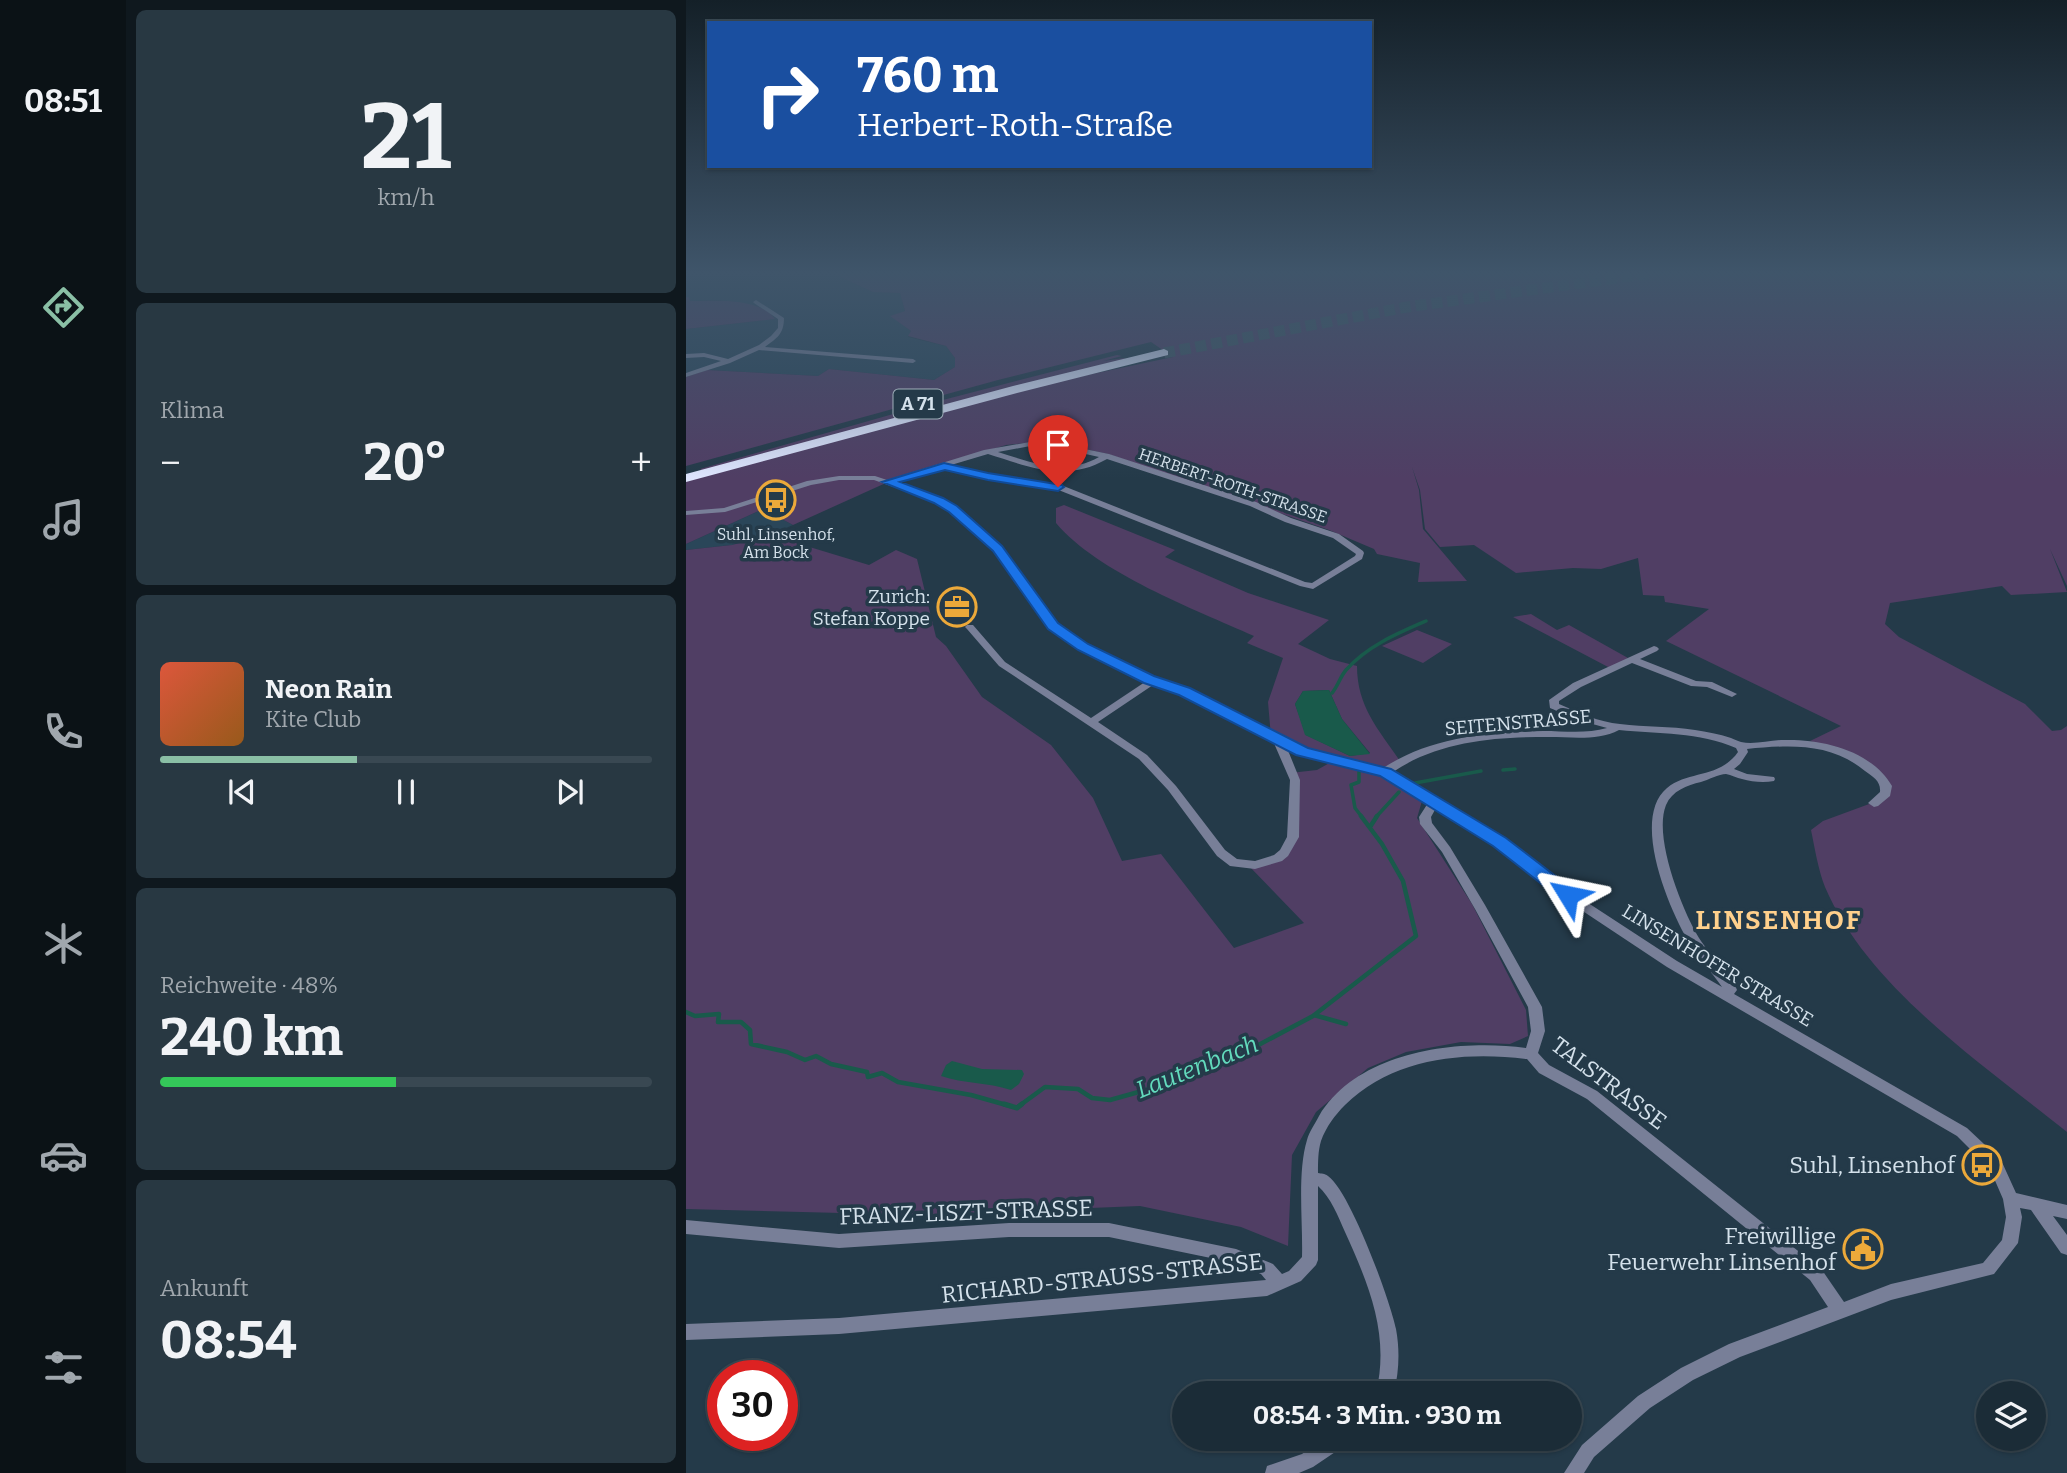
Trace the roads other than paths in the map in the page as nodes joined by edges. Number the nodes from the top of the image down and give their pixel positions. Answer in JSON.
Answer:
{"nodes":[{"id":1,"x":768,"y":342,"type":"edge"},
{"id":2,"x":1151,"y":345,"type":"tunnel mouth"},
{"id":3,"x":760,"y":348,"type":"junction"},
{"id":4,"x":1164,"y":353,"type":"tunnel mouth"},
{"id":5,"x":686,"y":356,"type":"edge"},
{"id":6,"x":728,"y":360,"type":"junction"},
{"id":7,"x":913,"y":361,"type":"dead end"},
{"id":8,"x":686,"y":375,"type":"edge"},
{"id":9,"x":987,"y":452,"type":"junction"},
{"id":10,"x":1106,"y":456,"type":"junction"},
{"id":11,"x":944,"y":466,"type":"junction"},
{"id":12,"x":686,"y":470,"type":"edge"},
{"id":13,"x":686,"y":478,"type":"edge"},
{"id":14,"x":888,"y":482,"type":"junction"},
{"id":15,"x":686,"y":513,"type":"edge"},
{"id":16,"x":970,"y":627,"type":"dead end"},
{"id":17,"x":1654,"y":649,"type":"dead end"},
{"id":18,"x":1634,"y":660,"type":"junction"},
{"id":19,"x":1152,"y":681,"type":"junction"},
{"id":20,"x":1732,"y":694,"type":"dead end"},
{"id":21,"x":1090,"y":723,"type":"junction"},
{"id":22,"x":1617,"y":727,"type":"junction"},
{"id":23,"x":1279,"y":741,"type":"junction"},
{"id":24,"x":1741,"y":746,"type":"junction"},
{"id":25,"x":1727,"y":771,"type":"junction"},
{"id":26,"x":1385,"y":772,"type":"junction"},
{"id":27,"x":1770,"y":779,"type":"dead end"},
{"id":28,"x":1434,"y":802,"type":"junction"},
{"id":29,"x":1874,"y":803,"type":"dead end"},
{"id":30,"x":1727,"y":995,"type":"junction"},
{"id":31,"x":1531,"y":1054,"type":"junction"},
{"id":32,"x":1312,"y":1179,"type":"junction"},
{"id":33,"x":2011,"y":1199,"type":"junction"},
{"id":34,"x":2035,"y":1204,"type":"junction"},
{"id":35,"x":2067,"y":1212,"type":"edge"},
{"id":36,"x":686,"y":1227,"type":"edge"},
{"id":37,"x":2067,"y":1248,"type":"edge"},
{"id":38,"x":1279,"y":1283,"type":"junction"},
{"id":39,"x":1840,"y":1310,"type":"junction"},
{"id":40,"x":686,"y":1332,"type":"edge"},
{"id":41,"x":1390,"y":1381,"type":"edge"},
{"id":42,"x":1322,"y":1451,"type":"edge"},
{"id":43,"x":1274,"y":1473,"type":"edge"},
{"id":44,"x":1573,"y":1473,"type":"edge"}],
"edges":[{"from":1,"to":3,"type":"street"},
{"from":2,"to":12,"type":"highway","number":"A 71"},
{"from":3,"to":6,"type":"street"},
{"from":3,"to":7,"type":"street"},
{"from":4,"to":13,"type":"highway","number":"A 71"},
{"from":5,"to":6,"type":"street"},
{"from":6,"to":8,"type":"street"},
{"from":9,"to":10,"type":"street","name":"HERBERT-ROTH-STRASSE"},
{"from":9,"to":10,"type":"street"},
{"from":9,"to":11,"type":"street","name":"HERBERT-ROTH-STRASSE"},
{"from":10,"to":11,"type":"street","name":"HERBERT-ROTH-STRASSE"},
{"from":11,"to":14,"type":"street","name":"HERBERT-ROTH-STRASSE"},
{"from":14,"to":15,"type":"street","name":"LINSENHOFER STRASSE"},
{"from":14,"to":19,"type":"street","name":"LINSENHOFER STRASSE"},
{"from":16,"to":21,"type":"street"},
{"from":17,"to":18,"type":"street","name":"SEITENSTRASSE"},
{"from":18,"to":20,"type":"street"},
{"from":18,"to":22,"type":"street","name":"SEITENSTRASSE"},
{"from":19,"to":21,"type":"street"},
{"from":19,"to":23,"type":"street","name":"LINSENHOFER STRASSE"},
{"from":21,"to":23,"type":"street"},
{"from":22,"to":24,"type":"street","name":"SEITENSTRASSE"},
{"from":22,"to":26,"type":"street","name":"SEITENSTRASSE"},
{"from":23,"to":26,"type":"street","name":"LINSENHOFER STRASSE"},
{"from":24,"to":25,"type":"street"},
{"from":24,"to":29,"type":"street"},
{"from":25,"to":27,"type":"street"},
{"from":25,"to":30,"type":"street"},
{"from":26,"to":28,"type":"street","name":"LINSENHOFER STRASSE"},
{"from":28,"to":30,"type":"street","name":"LINSENHOFER STRASSE"},
{"from":28,"to":31,"type":"street","name":"TALSTRASSE"},
{"from":30,"to":33,"type":"street","name":"LINSENHOFER STRASSE"},
{"from":31,"to":32,"type":"street","name":"RICHARD-STRAUSS-STRASSE"},
{"from":31,"to":39,"type":"street","name":"TALSTRASSE"},
{"from":32,"to":38,"type":"street","name":"RICHARD-STRAUSS-STRASSE"},
{"from":32,"to":41,"type":"street"},
{"from":33,"to":34,"type":"street"},
{"from":33,"to":39,"type":"street","name":"LINSENHOFER STRASSE"},
{"from":34,"to":35,"type":"street"},
{"from":34,"to":37,"type":"street"},
{"from":36,"to":38,"type":"street","name":"FRANZ-LISZT-STRASSE"},
{"from":38,"to":40,"type":"street","name":"RICHARD-STRAUSS-STRASSE"},
{"from":39,"to":44,"type":"street","name":"LINSENHOFER STRASSE"},
{"from":42,"to":43,"type":"street"}]}
